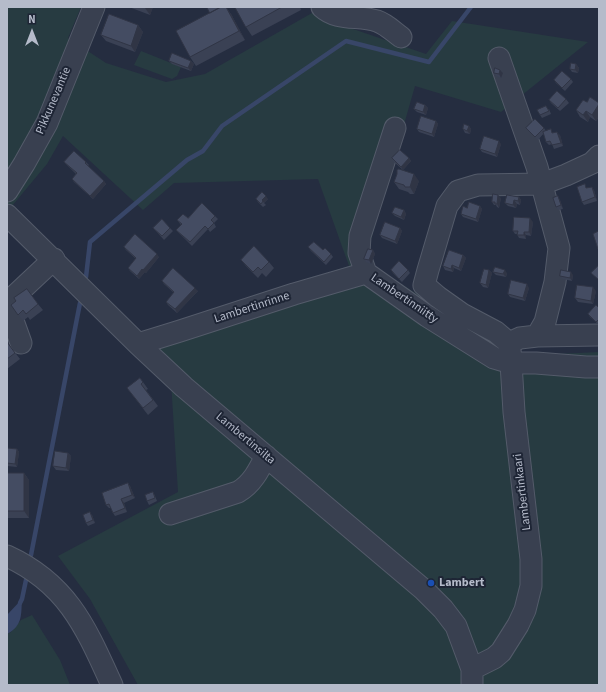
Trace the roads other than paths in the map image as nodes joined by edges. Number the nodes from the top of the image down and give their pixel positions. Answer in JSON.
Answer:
{"nodes":[{"id":1,"x":94,"y":7,"type":"edge"},
{"id":2,"x":322,"y":7,"type":"edge"},
{"id":3,"x":401,"y":37,"type":"dead end"},
{"id":4,"x":500,"y":58,"type":"dead end"},
{"id":5,"x":395,"y":128,"type":"dead end"},
{"id":6,"x":599,"y":156,"type":"edge"},
{"id":7,"x":542,"y":184,"type":"junction"},
{"id":8,"x":7,"y":191,"type":"edge"},
{"id":9,"x":7,"y":215,"type":"edge"},
{"id":10,"x":54,"y":259,"type":"junction"},
{"id":11,"x":366,"y":273,"type":"junction"},
{"id":12,"x":7,"y":304,"type":"edge"},
{"id":13,"x":599,"y":335,"type":"edge"},
{"id":14,"x":538,"y":336,"type":"junction"},
{"id":15,"x":21,"y":343,"type":"dead end"},
{"id":16,"x":138,"y":344,"type":"junction"},
{"id":17,"x":509,"y":356,"type":"junction"},
{"id":18,"x":599,"y":367,"type":"edge"},
{"id":19,"x":266,"y":456,"type":"junction"},
{"id":20,"x":170,"y":514,"type":"dead end"},
{"id":21,"x":7,"y":556,"type":"edge"},
{"id":22,"x":472,"y":677,"type":"edge"},
{"id":23,"x":112,"y":685,"type":"edge"}],
"edges":[{"from":1,"to":8,"type":"street","name":"Pikkunevantie"},
{"from":2,"to":3,"type":"street"},
{"from":4,"to":7,"type":"street"},
{"from":5,"to":11,"type":"street","name":"Lambertinniitty"},
{"from":6,"to":7,"type":"street"},
{"from":7,"to":14,"type":"street"},
{"from":7,"to":17,"type":"street"},
{"from":9,"to":10,"type":"street","name":"Lambertinsilta"},
{"from":10,"to":12,"type":"street"},
{"from":10,"to":16,"type":"street","name":"Lambertinsilta"},
{"from":11,"to":16,"type":"street","name":"Lambertinrinne"},
{"from":11,"to":17,"type":"street","name":"Lambertinniitty"},
{"from":12,"to":15,"type":"street"},
{"from":13,"to":14,"type":"street"},
{"from":14,"to":17,"type":"street"},
{"from":16,"to":19,"type":"street","name":"Lambertinsilta"},
{"from":17,"to":18,"type":"street"},
{"from":17,"to":22,"type":"street","name":"Lambertinkaari"},
{"from":19,"to":20,"type":"street"},
{"from":19,"to":22,"type":"street","name":"Lambertinsilta"},
{"from":21,"to":23,"type":"street"}]}
